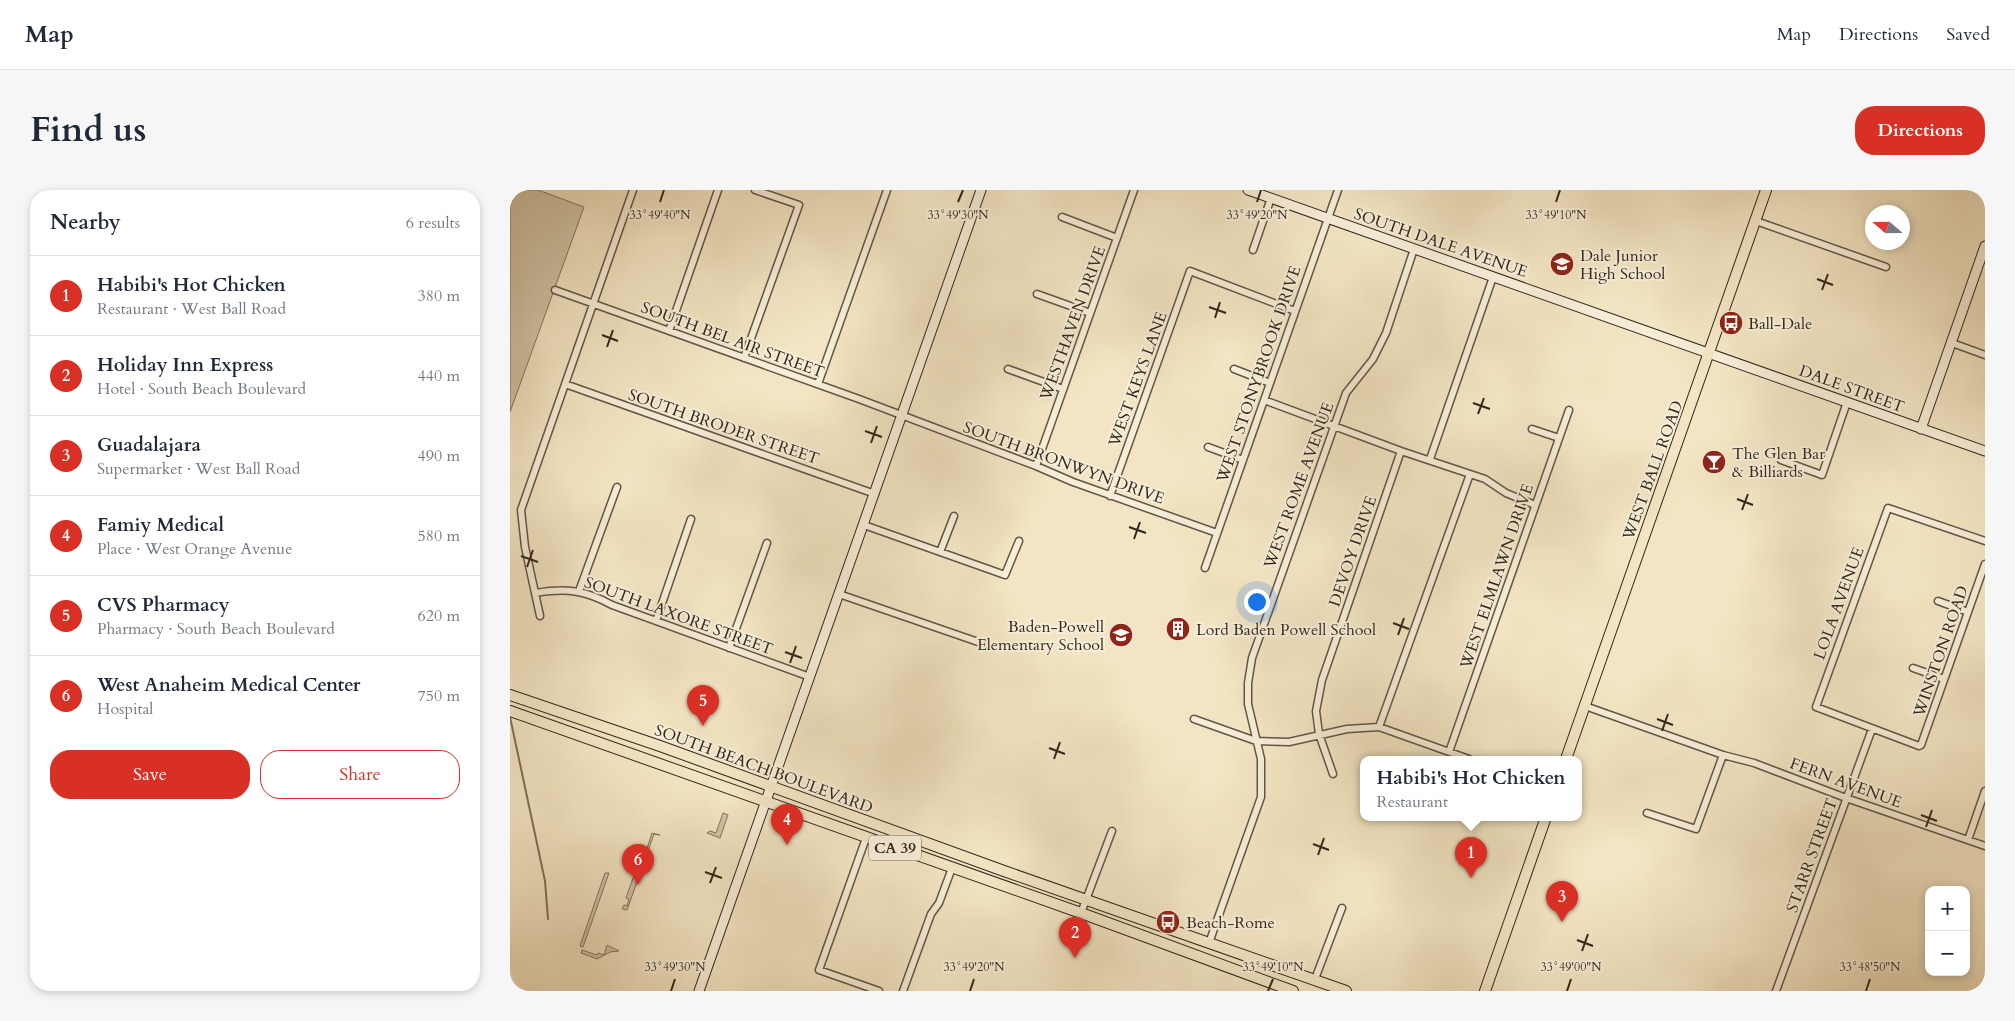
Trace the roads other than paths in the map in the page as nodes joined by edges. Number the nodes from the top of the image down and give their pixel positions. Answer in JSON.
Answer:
{"nodes":[{"id":1,"x":634,"y":190,"type":"edge"},
{"id":2,"x":718,"y":190,"type":"edge"},
{"id":3,"x":755,"y":190,"type":"edge"},
{"id":4,"x":887,"y":190,"type":"edge"},
{"id":5,"x":981,"y":190,"type":"edge"},
{"id":6,"x":1134,"y":190,"type":"edge"},
{"id":7,"x":1248,"y":190,"type":"edge"},
{"id":8,"x":1338,"y":190,"type":"edge"},
{"id":9,"x":1766,"y":190,"type":"edge"},
{"id":10,"x":1271,"y":198,"type":"junction"},
{"id":11,"x":1062,"y":217,"type":"dead end"},
{"id":12,"x":1328,"y":218,"type":"junction"},
{"id":13,"x":1756,"y":221,"type":"junction"},
{"id":14,"x":1116,"y":238,"type":"junction"},
{"id":15,"x":1985,"y":246,"type":"edge"},
{"id":16,"x":1414,"y":249,"type":"junction"},
{"id":17,"x":1253,"y":250,"type":"dead end"},
{"id":18,"x":1982,"y":265,"type":"edge"},
{"id":19,"x":1886,"y":267,"type":"dead end"},
{"id":20,"x":1493,"y":277,"type":"junction"},
{"id":21,"x":555,"y":290,"type":"dead end"},
{"id":22,"x":1037,"y":294,"type":"dead end"},
{"id":23,"x":593,"y":303,"type":"junction"},
{"id":24,"x":1295,"y":311,"type":"junction"},
{"id":25,"x":1090,"y":313,"type":"junction"},
{"id":26,"x":669,"y":331,"type":"junction"},
{"id":27,"x":1952,"y":343,"type":"junction"},
{"id":28,"x":1709,"y":353,"type":"junction"},
{"id":29,"x":1985,"y":354,"type":"edge"},
{"id":30,"x":744,"y":358,"type":"junction"},
{"id":31,"x":1008,"y":369,"type":"dead end"},
{"id":32,"x":1234,"y":369,"type":"dead end"},
{"id":33,"x":1270,"y":383,"type":"junction"},
{"id":34,"x":565,"y":384,"type":"junction"},
{"id":35,"x":818,"y":384,"type":"junction"},
{"id":36,"x":1063,"y":389,"type":"junction"},
{"id":37,"x":1264,"y":400,"type":"junction"},
{"id":38,"x":1847,"y":402,"type":"junction"},
{"id":39,"x":1569,"y":410,"type":"dead end"},
{"id":40,"x":902,"y":416,"type":"junction"},
{"id":41,"x":1333,"y":425,"type":"junction"},
{"id":42,"x":1532,"y":429,"type":"dead end"},
{"id":43,"x":1921,"y":429,"type":"junction"},
{"id":44,"x":1559,"y":438,"type":"junction"},
{"id":45,"x":1208,"y":447,"type":"dead end"},
{"id":46,"x":1401,"y":451,"type":"junction"},
{"id":47,"x":1985,"y":451,"type":"edge"},
{"id":48,"x":1243,"y":460,"type":"junction"},
{"id":49,"x":1430,"y":460,"type":"junction"},
{"id":50,"x":1781,"y":460,"type":"dead end"},
{"id":51,"x":1036,"y":466,"type":"junction"},
{"id":52,"x":1470,"y":474,"type":"junction"},
{"id":53,"x":617,"y":487,"type":"dead end"},
{"id":54,"x":874,"y":494,"type":"junction"},
{"id":55,"x":1110,"y":496,"type":"junction"},
{"id":56,"x":1535,"y":505,"type":"junction"},
{"id":57,"x":954,"y":516,"type":"dead end"},
{"id":58,"x":691,"y":519,"type":"dead end"},
{"id":59,"x":864,"y":525,"type":"junction"},
{"id":60,"x":1217,"y":533,"type":"junction"},
{"id":61,"x":1019,"y":541,"type":"dead end"},
{"id":62,"x":1985,"y":541,"type":"edge"},
{"id":63,"x":767,"y":544,"type":"dead end"},
{"id":64,"x":940,"y":552,"type":"junction"},
{"id":65,"x":1985,"y":564,"type":"edge"},
{"id":66,"x":1205,"y":568,"type":"dead end"},
{"id":67,"x":578,"y":591,"type":"junction"},
{"id":68,"x":536,"y":593,"type":"junction"},
{"id":69,"x":839,"y":594,"type":"junction"},
{"id":70,"x":1938,"y":601,"type":"dead end"},
{"id":71,"x":1968,"y":612,"type":"junction"},
{"id":72,"x":540,"y":616,"type":"dead end"},
{"id":73,"x":656,"y":621,"type":"junction"},
{"id":74,"x":984,"y":644,"type":"dead end"},
{"id":75,"x":729,"y":648,"type":"junction"},
{"id":76,"x":1913,"y":668,"type":"dead end"},
{"id":77,"x":810,"y":677,"type":"junction"},
{"id":78,"x":1944,"y":679,"type":"junction"},
{"id":79,"x":511,"y":695,"type":"edge"},
{"id":80,"x":1585,"y":706,"type":"junction"},
{"id":81,"x":514,"y":713,"type":"edge"},
{"id":82,"x":1194,"y":719,"type":"dead end"},
{"id":83,"x":1379,"y":728,"type":"junction"},
{"id":84,"x":1872,"y":729,"type":"junction"},
{"id":85,"x":1319,"y":734,"type":"junction"},
{"id":86,"x":1256,"y":741,"type":"junction"},
{"id":87,"x":1449,"y":752,"type":"junction"},
{"id":88,"x":1723,"y":755,"type":"junction"},
{"id":89,"x":1460,"y":756,"type":"edge"},
{"id":90,"x":1567,"y":756,"type":"edge"},
{"id":91,"x":1334,"y":774,"type":"dead end"},
{"id":92,"x":771,"y":786,"type":"junction"},
{"id":93,"x":1985,"y":791,"type":"edge"},
{"id":94,"x":1846,"y":798,"type":"junction"},
{"id":95,"x":766,"y":802,"type":"junction"},
{"id":96,"x":1647,"y":813,"type":"dead end"},
{"id":97,"x":1545,"y":821,"type":"edge"},
{"id":98,"x":1112,"y":831,"type":"dead end"},
{"id":99,"x":866,"y":838,"type":"junction"},
{"id":100,"x":1968,"y":840,"type":"junction"},
{"id":101,"x":1985,"y":846,"type":"edge"},
{"id":102,"x":952,"y":868,"type":"junction"},
{"id":103,"x":1085,"y":900,"type":"junction"},
{"id":104,"x":1342,"y":908,"type":"dead end"},
{"id":105,"x":1081,"y":913,"type":"junction"},
{"id":106,"x":1209,"y":943,"type":"junction"},
{"id":107,"x":1314,"y":980,"type":"junction"},
{"id":108,"x":699,"y":991,"type":"edge"},
{"id":109,"x":879,"y":991,"type":"edge"},
{"id":110,"x":903,"y":991,"type":"edge"},
{"id":111,"x":1293,"y":991,"type":"edge"},
{"id":112,"x":1346,"y":991,"type":"edge"},
{"id":113,"x":1485,"y":991,"type":"edge"},
{"id":114,"x":1776,"y":991,"type":"edge"}],
"edges":[{"from":1,"to":23,"type":"street"},
{"from":2,"to":26,"type":"street"},
{"from":3,"to":30,"type":"street"},
{"from":4,"to":35,"type":"street"},
{"from":5,"to":40,"type":"street"},
{"from":6,"to":14,"type":"street","name":"WESTHAVEN DRIVE"},
{"from":7,"to":10,"type":"street","name":"SOUTH DALE AVENUE"},
{"from":8,"to":12,"type":"street","name":"WEST STONYBROOK DRIVE"},
{"from":9,"to":13,"type":"main road","name":"WEST BALL ROAD"},
{"from":10,"to":12,"type":"street","name":"SOUTH DALE AVENUE"},
{"from":10,"to":17,"type":"street"},
{"from":11,"to":14,"type":"street"},
{"from":12,"to":16,"type":"street","name":"SOUTH DALE AVENUE"},
{"from":12,"to":24,"type":"street","name":"WEST STONYBROOK DRIVE"},
{"from":13,"to":19,"type":"street"},
{"from":13,"to":28,"type":"main road","name":"WEST BALL ROAD"},
{"from":14,"to":25,"type":"street","name":"WESTHAVEN DRIVE"},
{"from":15,"to":18,"type":"street"},
{"from":16,"to":20,"type":"street","name":"SOUTH DALE AVENUE"},
{"from":16,"to":41,"type":"street","name":"WEST ROME AVENUE"},
{"from":18,"to":27,"type":"street"},
{"from":20,"to":28,"type":"street","name":"SOUTH DALE AVENUE"},
{"from":20,"to":49,"type":"street"},
{"from":21,"to":23,"type":"street","name":"SOUTH BEL AIR STREET"},
{"from":22,"to":25,"type":"street"},
{"from":23,"to":26,"type":"street","name":"SOUTH BEL AIR STREET"},
{"from":23,"to":34,"type":"street"},
{"from":24,"to":33,"type":"street","name":"WEST STONYBROOK DRIVE"},
{"from":24,"to":55,"type":"street","name":"WEST KEYS LANE"},
{"from":25,"to":36,"type":"street","name":"WESTHAVEN DRIVE"},
{"from":26,"to":30,"type":"street","name":"SOUTH BEL AIR STREET"},
{"from":27,"to":29,"type":"street"},
{"from":27,"to":43,"type":"street"},
{"from":28,"to":38,"type":"street","name":"DALE STREET"},
{"from":28,"to":80,"type":"main road","name":"WEST BALL ROAD"},
{"from":30,"to":35,"type":"street","name":"SOUTH BEL AIR STREET"},
{"from":31,"to":36,"type":"street"},
{"from":32,"to":33,"type":"street"},
{"from":33,"to":37,"type":"street","name":"WEST STONYBROOK DRIVE"},
{"from":34,"to":54,"type":"street","name":"SOUTH BRODER STREET"},
{"from":34,"to":68,"type":"street"},
{"from":35,"to":40,"type":"street","name":"SOUTH BEL AIR STREET"},
{"from":36,"to":51,"type":"street","name":"WESTHAVEN DRIVE"},
{"from":37,"to":41,"type":"street"},
{"from":37,"to":48,"type":"street","name":"WEST STONYBROOK DRIVE"},
{"from":38,"to":43,"type":"street","name":"DALE STREET"},
{"from":38,"to":50,"type":"street"},
{"from":39,"to":44,"type":"street","name":"WEST ELMLAWN DRIVE"},
{"from":40,"to":51,"type":"street","name":"SOUTH BRONWYN DRIVE"},
{"from":40,"to":54,"type":"street"},
{"from":41,"to":46,"type":"street"},
{"from":41,"to":86,"type":"street","name":"WEST ROME AVENUE"},
{"from":42,"to":44,"type":"street"},
{"from":43,"to":47,"type":"street","name":"DALE STREET"},
{"from":44,"to":56,"type":"street","name":"WEST ELMLAWN DRIVE"},
{"from":45,"to":48,"type":"street"},
{"from":46,"to":49,"type":"street"},
{"from":46,"to":85,"type":"street","name":"DEVOY DRIVE"},
{"from":48,"to":60,"type":"street","name":"WEST STONYBROOK DRIVE"},
{"from":49,"to":52,"type":"street"},
{"from":51,"to":55,"type":"street","name":"SOUTH BRONWYN DRIVE"},
{"from":52,"to":56,"type":"street"},
{"from":52,"to":83,"type":"street"},
{"from":53,"to":67,"type":"street"},
{"from":54,"to":59,"type":"street"},
{"from":55,"to":60,"type":"street","name":"SOUTH BRONWYN DRIVE"},
{"from":56,"to":87,"type":"street","name":"WEST ELMLAWN DRIVE"},
{"from":57,"to":64,"type":"street"},
{"from":58,"to":73,"type":"street"},
{"from":59,"to":64,"type":"street"},
{"from":59,"to":69,"type":"street"},
{"from":60,"to":66,"type":"street","name":"WEST STONYBROOK DRIVE"},
{"from":61,"to":64,"type":"street"},
{"from":62,"to":84,"type":"street","name":"LOLA AVENUE"},
{"from":63,"to":75,"type":"street"},
{"from":65,"to":71,"type":"street","name":"WINSTON ROAD"},
{"from":67,"to":68,"type":"street","name":"SOUTH LAXORE STREET"},
{"from":67,"to":73,"type":"street","name":"SOUTH LAXORE STREET"},
{"from":68,"to":72,"type":"street"},
{"from":69,"to":74,"type":"street"},
{"from":69,"to":77,"type":"street"},
{"from":70,"to":71,"type":"street"},
{"from":71,"to":78,"type":"street","name":"WINSTON ROAD"},
{"from":73,"to":75,"type":"street","name":"SOUTH LAXORE STREET"},
{"from":75,"to":77,"type":"street","name":"SOUTH LAXORE STREET"},
{"from":76,"to":78,"type":"street"},
{"from":77,"to":92,"type":"street"},
{"from":78,"to":84,"type":"street","name":"WINSTON ROAD"},
{"from":79,"to":92,"type":"main road","name":"SOUTH BEACH BOULEVARD","number":"CA 39"},
{"from":80,"to":88,"type":"street","name":"FERN AVENUE"},
{"from":80,"to":90,"type":"main road","name":"WEST BALL ROAD"},
{"from":81,"to":95,"type":"main road","name":"SOUTH BEACH BOULEVARD","number":"CA 39"},
{"from":82,"to":86,"type":"street"},
{"from":83,"to":85,"type":"street"},
{"from":83,"to":87,"type":"street"},
{"from":84,"to":94,"type":"street","name":"STARR STREET"},
{"from":85,"to":86,"type":"street"},
{"from":85,"to":91,"type":"street","name":"DEVOY DRIVE"},
{"from":86,"to":106,"type":"street","name":"WEST ROME AVENUE"},
{"from":87,"to":89,"type":"street"},
{"from":88,"to":94,"type":"street","name":"FERN AVENUE"},
{"from":88,"to":96,"type":"street"},
{"from":92,"to":95,"type":"street"},
{"from":92,"to":103,"type":"main road","name":"SOUTH BEACH BOULEVARD","number":"CA 39"},
{"from":93,"to":100,"type":"street"},
{"from":94,"to":100,"type":"street","name":"FERN AVENUE"},
{"from":94,"to":114,"type":"street","name":"STARR STREET"},
{"from":95,"to":99,"type":"main road","name":"SOUTH BEACH BOULEVARD","number":"CA 39"},
{"from":95,"to":108,"type":"street"},
{"from":97,"to":113,"type":"main road"},
{"from":98,"to":103,"type":"street"},
{"from":99,"to":102,"type":"main road","name":"SOUTH BEACH BOULEVARD","number":"CA 39"},
{"from":99,"to":109,"type":"street"},
{"from":100,"to":101,"type":"street","name":"FERN AVENUE"},
{"from":102,"to":105,"type":"main road","name":"SOUTH BEACH BOULEVARD","number":"CA 39"},
{"from":102,"to":110,"type":"street"},
{"from":103,"to":105,"type":"street"},
{"from":103,"to":106,"type":"main road","name":"SOUTH BEACH BOULEVARD","number":"CA 39"},
{"from":104,"to":107,"type":"street"},
{"from":105,"to":111,"type":"main road","name":"SOUTH BEACH BOULEVARD","number":"CA 39"},
{"from":106,"to":107,"type":"main road","name":"SOUTH BEACH BOULEVARD","number":"CA 39"},
{"from":107,"to":112,"type":"main road","name":"SOUTH BEACH BOULEVARD","number":"CA 39"}]}
